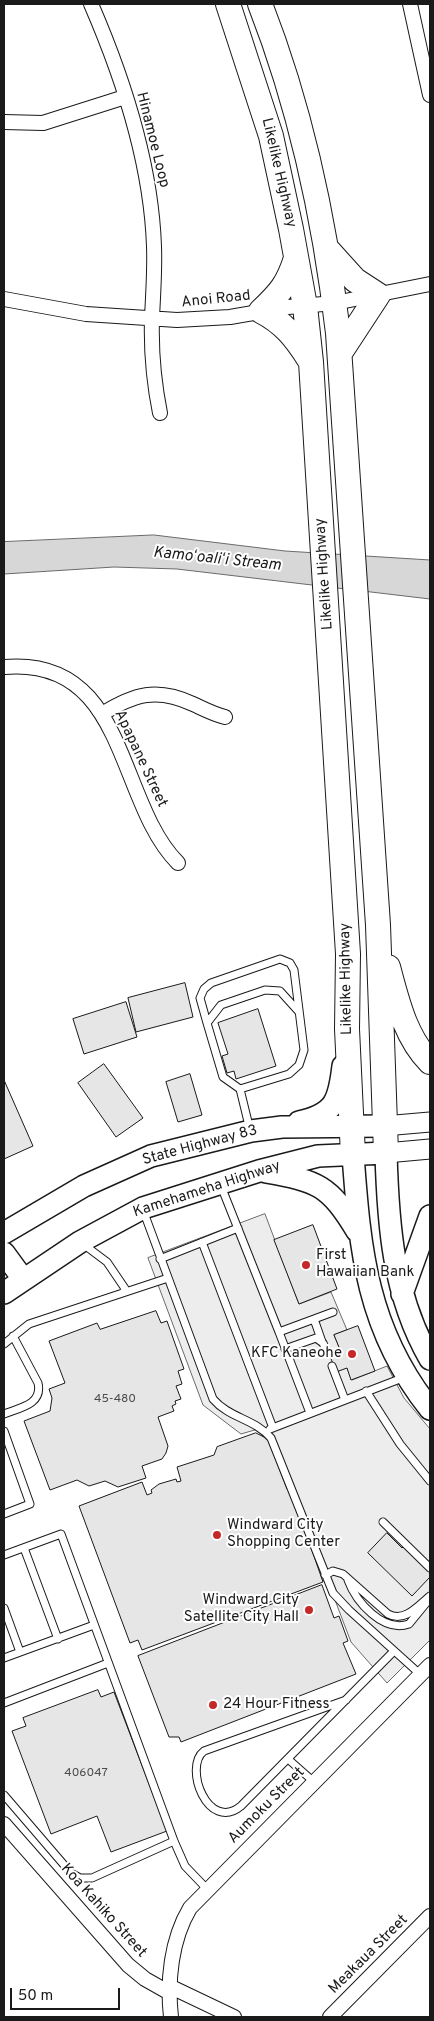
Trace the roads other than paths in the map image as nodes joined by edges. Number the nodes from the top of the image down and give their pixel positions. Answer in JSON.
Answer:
{"nodes":[{"id":1,"x":91,"y":4,"type":"edge"},
{"id":2,"x":228,"y":4,"type":"edge"},
{"id":3,"x":260,"y":4,"type":"edge"},
{"id":4,"x":410,"y":4,"type":"edge"},
{"id":5,"x":430,"y":95,"type":"edge"},
{"id":6,"x":125,"y":97,"type":"junction"},
{"id":7,"x":4,"y":122,"type":"edge"},
{"id":8,"x":327,"y":249,"type":"junction"},
{"id":9,"x":296,"y":258,"type":"junction"},
{"id":10,"x":430,"y":284,"type":"edge"},
{"id":11,"x":378,"y":295,"type":"junction"},
{"id":12,"x":4,"y":299,"type":"edge"},
{"id":13,"x":334,"y":303,"type":"junction"},
{"id":14,"x":305,"y":306,"type":"junction"},
{"id":15,"x":261,"y":311,"type":"junction"},
{"id":16,"x":152,"y":320,"type":"junction"},
{"id":17,"x":340,"y":353,"type":"junction"},
{"id":18,"x":311,"y":362,"type":"junction"},
{"id":19,"x":160,"y":413,"type":"dead end"},
{"id":20,"x":4,"y":667,"type":"edge"},
{"id":21,"x":102,"y":714,"type":"junction"},
{"id":22,"x":225,"y":717,"type":"dead end"},
{"id":23,"x":178,"y":863,"type":"dead end"},
{"id":24,"x":378,"y":933,"type":"junction"},
{"id":25,"x":300,"y":1012,"type":"junction"},
{"id":26,"x":207,"y":1023,"type":"junction"},
{"id":27,"x":347,"y":1029,"type":"junction"},
{"id":28,"x":430,"y":1062,"type":"edge"},
{"id":29,"x":240,"y":1088,"type":"junction"},
{"id":30,"x":430,"y":1122,"type":"edge"},
{"id":31,"x":353,"y":1125,"type":"junction"},
{"id":32,"x":384,"y":1126,"type":"junction"},
{"id":33,"x":282,"y":1127,"type":"junction"},
{"id":34,"x":251,"y":1132,"type":"junction"},
{"id":35,"x":430,"y":1149,"type":"edge"},
{"id":36,"x":386,"y":1153,"type":"junction"},
{"id":37,"x":354,"y":1155,"type":"junction"},
{"id":38,"x":259,"y":1171,"type":"junction"},
{"id":39,"x":220,"y":1183,"type":"junction"},
{"id":40,"x":143,"y":1208,"type":"junction"},
{"id":41,"x":430,"y":1216,"type":"edge"},
{"id":42,"x":238,"y":1228,"type":"junction"},
{"id":43,"x":4,"y":1233,"type":"edge"},
{"id":44,"x":359,"y":1234,"type":"junction"},
{"id":45,"x":80,"y":1242,"type":"junction"},
{"id":46,"x":202,"y":1242,"type":"junction"},
{"id":47,"x":4,"y":1253,"type":"edge"},
{"id":48,"x":160,"y":1259,"type":"junction"},
{"id":49,"x":168,"y":1278,"type":"junction"},
{"id":50,"x":23,"y":1279,"type":"junction"},
{"id":51,"x":4,"y":1293,"type":"edge"},
{"id":52,"x":120,"y":1294,"type":"junction"},
{"id":53,"x":402,"y":1294,"type":"junction"},
{"id":54,"x":333,"y":1312,"type":"dead end"},
{"id":55,"x":314,"y":1319,"type":"junction"},
{"id":56,"x":279,"y":1332,"type":"junction"},
{"id":57,"x":13,"y":1336,"type":"junction"},
{"id":58,"x":323,"y":1343,"type":"junction"},
{"id":59,"x":4,"y":1344,"type":"edge"},
{"id":60,"x":285,"y":1349,"type":"junction"},
{"id":61,"x":326,"y":1350,"type":"dead end"},
{"id":62,"x":430,"y":1359,"type":"edge"},
{"id":63,"x":332,"y":1366,"type":"dead end"},
{"id":64,"x":408,"y":1375,"type":"junction"},
{"id":65,"x":366,"y":1392,"type":"junction"},
{"id":66,"x":345,"y":1400,"type":"junction"},
{"id":67,"x":430,"y":1409,"type":"edge"},
{"id":68,"x":310,"y":1413,"type":"junction"},
{"id":69,"x":4,"y":1414,"type":"edge"},
{"id":70,"x":273,"y":1428,"type":"junction"},
{"id":71,"x":4,"y":1431,"type":"edge"},
{"id":72,"x":265,"y":1431,"type":"junction"},
{"id":73,"x":430,"y":1481,"type":"edge"},
{"id":74,"x":4,"y":1514,"type":"edge"},
{"id":75,"x":382,"y":1522,"type":"dead end"},
{"id":76,"x":24,"y":1548,"type":"junction"},
{"id":77,"x":4,"y":1555,"type":"edge"},
{"id":78,"x":430,"y":1568,"type":"edge"},
{"id":79,"x":325,"y":1575,"type":"junction"},
{"id":80,"x":430,"y":1597,"type":"edge"},
{"id":81,"x":4,"y":1608,"type":"edge"},
{"id":82,"x":5,"y":1617,"type":"edge"},
{"id":83,"x":94,"y":1625,"type":"junction"},
{"id":84,"x":58,"y":1639,"type":"junction"},
{"id":85,"x":394,"y":1651,"type":"junction"},
{"id":86,"x":20,"y":1652,"type":"junction"},
{"id":87,"x":4,"y":1658,"type":"edge"},
{"id":88,"x":108,"y":1663,"type":"junction"},
{"id":89,"x":425,"y":1670,"type":"edge"},
{"id":90,"x":346,"y":1700,"type":"junction"},
{"id":91,"x":4,"y":1703,"type":"edge"},
{"id":92,"x":288,"y":1758,"type":"junction"},
{"id":93,"x":314,"y":1782,"type":"junction"},
{"id":94,"x":4,"y":1795,"type":"edge"},
{"id":95,"x":4,"y":1824,"type":"edge"},
{"id":96,"x":174,"y":1841,"type":"junction"},
{"id":97,"x":207,"y":1890,"type":"junction"},
{"id":98,"x":430,"y":1916,"type":"edge"},
{"id":99,"x":169,"y":1989,"type":"junction"},
{"id":100,"x":171,"y":2017,"type":"edge"},
{"id":101,"x":234,"y":2017,"type":"edge"},
{"id":102,"x":330,"y":2017,"type":"edge"}],
"edges":[{"from":1,"to":6,"type":"street","name":"Hinamoe Loop"},
{"from":2,"to":9,"type":"highway","name":"Likelike Highway"},
{"from":3,"to":8,"type":"highway","name":"Likelike Highway"},
{"from":4,"to":5,"type":"street"},
{"from":6,"to":7,"type":"street"},
{"from":6,"to":16,"type":"street","name":"Hinamoe Loop"},
{"from":8,"to":11,"type":"highway"},
{"from":8,"to":13,"type":"highway","name":"Likelike Highway"},
{"from":9,"to":14,"type":"highway","name":"Likelike Highway"},
{"from":9,"to":15,"type":"highway"},
{"from":10,"to":11,"type":"street","name":"Anoi Road"},
{"from":11,"to":13,"type":"street","name":"Anoi Road"},
{"from":11,"to":17,"type":"highway"},
{"from":12,"to":16,"type":"street","name":"Anoi Road"},
{"from":13,"to":14,"type":"street","name":"Anoi Road"},
{"from":13,"to":17,"type":"highway","name":"Likelike Highway"},
{"from":14,"to":15,"type":"street","name":"Anoi Road"},
{"from":14,"to":18,"type":"highway","name":"Likelike Highway"},
{"from":15,"to":16,"type":"street","name":"Anoi Road"},
{"from":15,"to":18,"type":"highway"},
{"from":16,"to":19,"type":"street","name":"Hinamoe Loop"},
{"from":17,"to":24,"type":"highway","name":"Likelike Highway"},
{"from":18,"to":27,"type":"highway","name":"Likelike Highway"},
{"from":20,"to":21,"type":"street","name":"Apapane Street"},
{"from":21,"to":22,"type":"street"},
{"from":21,"to":23,"type":"street","name":"Apapane Street"},
{"from":24,"to":28,"type":"highway"},
{"from":24,"to":32,"type":"highway","name":"Likelike Highway"},
{"from":25,"to":26,"type":"lane"},
{"from":25,"to":26,"type":"lane"},
{"from":25,"to":29,"type":"lane"},
{"from":26,"to":29,"type":"lane"},
{"from":27,"to":31,"type":"highway","name":"Likelike Highway"},
{"from":27,"to":33,"type":"main road"},
{"from":29,"to":34,"type":"lane"},
{"from":30,"to":32,"type":"main road"},
{"from":31,"to":32,"type":"main road","name":"State Highway 83"},
{"from":31,"to":33,"type":"main road","name":"State Highway 83"},
{"from":31,"to":37,"type":"highway","name":"Likelike Highway"},
{"from":32,"to":36,"type":"highway","name":"Likelike Highway"},
{"from":33,"to":34,"type":"main road","name":"State Highway 83"},
{"from":34,"to":43,"type":"main road","name":"State Highway 83"},
{"from":35,"to":36,"type":"main road","name":"Kamehameha Highway"},
{"from":36,"to":37,"type":"main road","name":"Kamehameha Highway"},
{"from":36,"to":53,"type":"main road"},
{"from":37,"to":38,"type":"main road","name":"Kamehameha Highway"},
{"from":37,"to":44,"type":"main road"},
{"from":38,"to":39,"type":"main road","name":"Kamehameha Highway"},
{"from":38,"to":44,"type":"main road"},
{"from":39,"to":40,"type":"main road","name":"Kamehameha Highway"},
{"from":39,"to":42,"type":"lane"},
{"from":40,"to":45,"type":"main road","name":"Kamehameha Highway"},
{"from":40,"to":48,"type":"lane"},
{"from":41,"to":53,"type":"main road"},
{"from":42,"to":46,"type":"lane"},
{"from":42,"to":56,"type":"lane"},
{"from":44,"to":64,"type":"main road"},
{"from":45,"to":50,"type":"main road","name":"Kamehameha Highway"},
{"from":45,"to":52,"type":"lane"},
{"from":46,"to":48,"type":"lane"},
{"from":46,"to":70,"type":"lane"},
{"from":47,"to":50,"type":"main road"},
{"from":48,"to":49,"type":"lane"},
{"from":49,"to":52,"type":"lane"},
{"from":49,"to":72,"type":"lane"},
{"from":50,"to":51,"type":"main road","name":"Kamehameha Highway"},
{"from":52,"to":57,"type":"lane"},
{"from":53,"to":62,"type":"main road"},
{"from":54,"to":55,"type":"lane"},
{"from":55,"to":56,"type":"lane"},
{"from":55,"to":58,"type":"lane"},
{"from":56,"to":60,"type":"lane"},
{"from":57,"to":59,"type":"lane"},
{"from":57,"to":69,"type":"lane"},
{"from":58,"to":60,"type":"lane"},
{"from":58,"to":61,"type":"lane"},
{"from":60,"to":68,"type":"lane"},
{"from":63,"to":66,"type":"lane"},
{"from":64,"to":65,"type":"lane"},
{"from":64,"to":67,"type":"main road"},
{"from":65,"to":66,"type":"lane"},
{"from":65,"to":73,"type":"lane"},
{"from":66,"to":68,"type":"lane"},
{"from":68,"to":70,"type":"lane"},
{"from":70,"to":72,"type":"lane"},
{"from":71,"to":74,"type":"lane"},
{"from":72,"to":79,"type":"lane"},
{"from":75,"to":78,"type":"lane"},
{"from":76,"to":77,"type":"lane"},
{"from":76,"to":83,"type":"lane"},
{"from":76,"to":84,"type":"lane"},
{"from":79,"to":80,"type":"lane"},
{"from":79,"to":85,"type":"lane"},
{"from":81,"to":82,"type":"lane"},
{"from":82,"to":86,"type":"lane"},
{"from":83,"to":84,"type":"lane"},
{"from":83,"to":88,"type":"lane"},
{"from":84,"to":86,"type":"lane"},
{"from":85,"to":89,"type":"lane"},
{"from":85,"to":90,"type":"lane"},
{"from":86,"to":87,"type":"lane"},
{"from":88,"to":91,"type":"lane"},
{"from":88,"to":96,"type":"lane"},
{"from":89,"to":93,"type":"street","name":"Aumoku Street"},
{"from":90,"to":92,"type":"lane"},
{"from":90,"to":92,"type":"lane"},
{"from":92,"to":93,"type":"lane"},
{"from":93,"to":97,"type":"street","name":"Aumoku Street"},
{"from":94,"to":96,"type":"lane"},
{"from":95,"to":99,"type":"street","name":"Koa Kahiko Street"},
{"from":96,"to":97,"type":"lane"},
{"from":97,"to":99,"type":"street","name":"Aumoku Street"},
{"from":98,"to":102,"type":"street","name":"Meakaua Street"},
{"from":99,"to":100,"type":"street"},
{"from":99,"to":101,"type":"street"}]}
